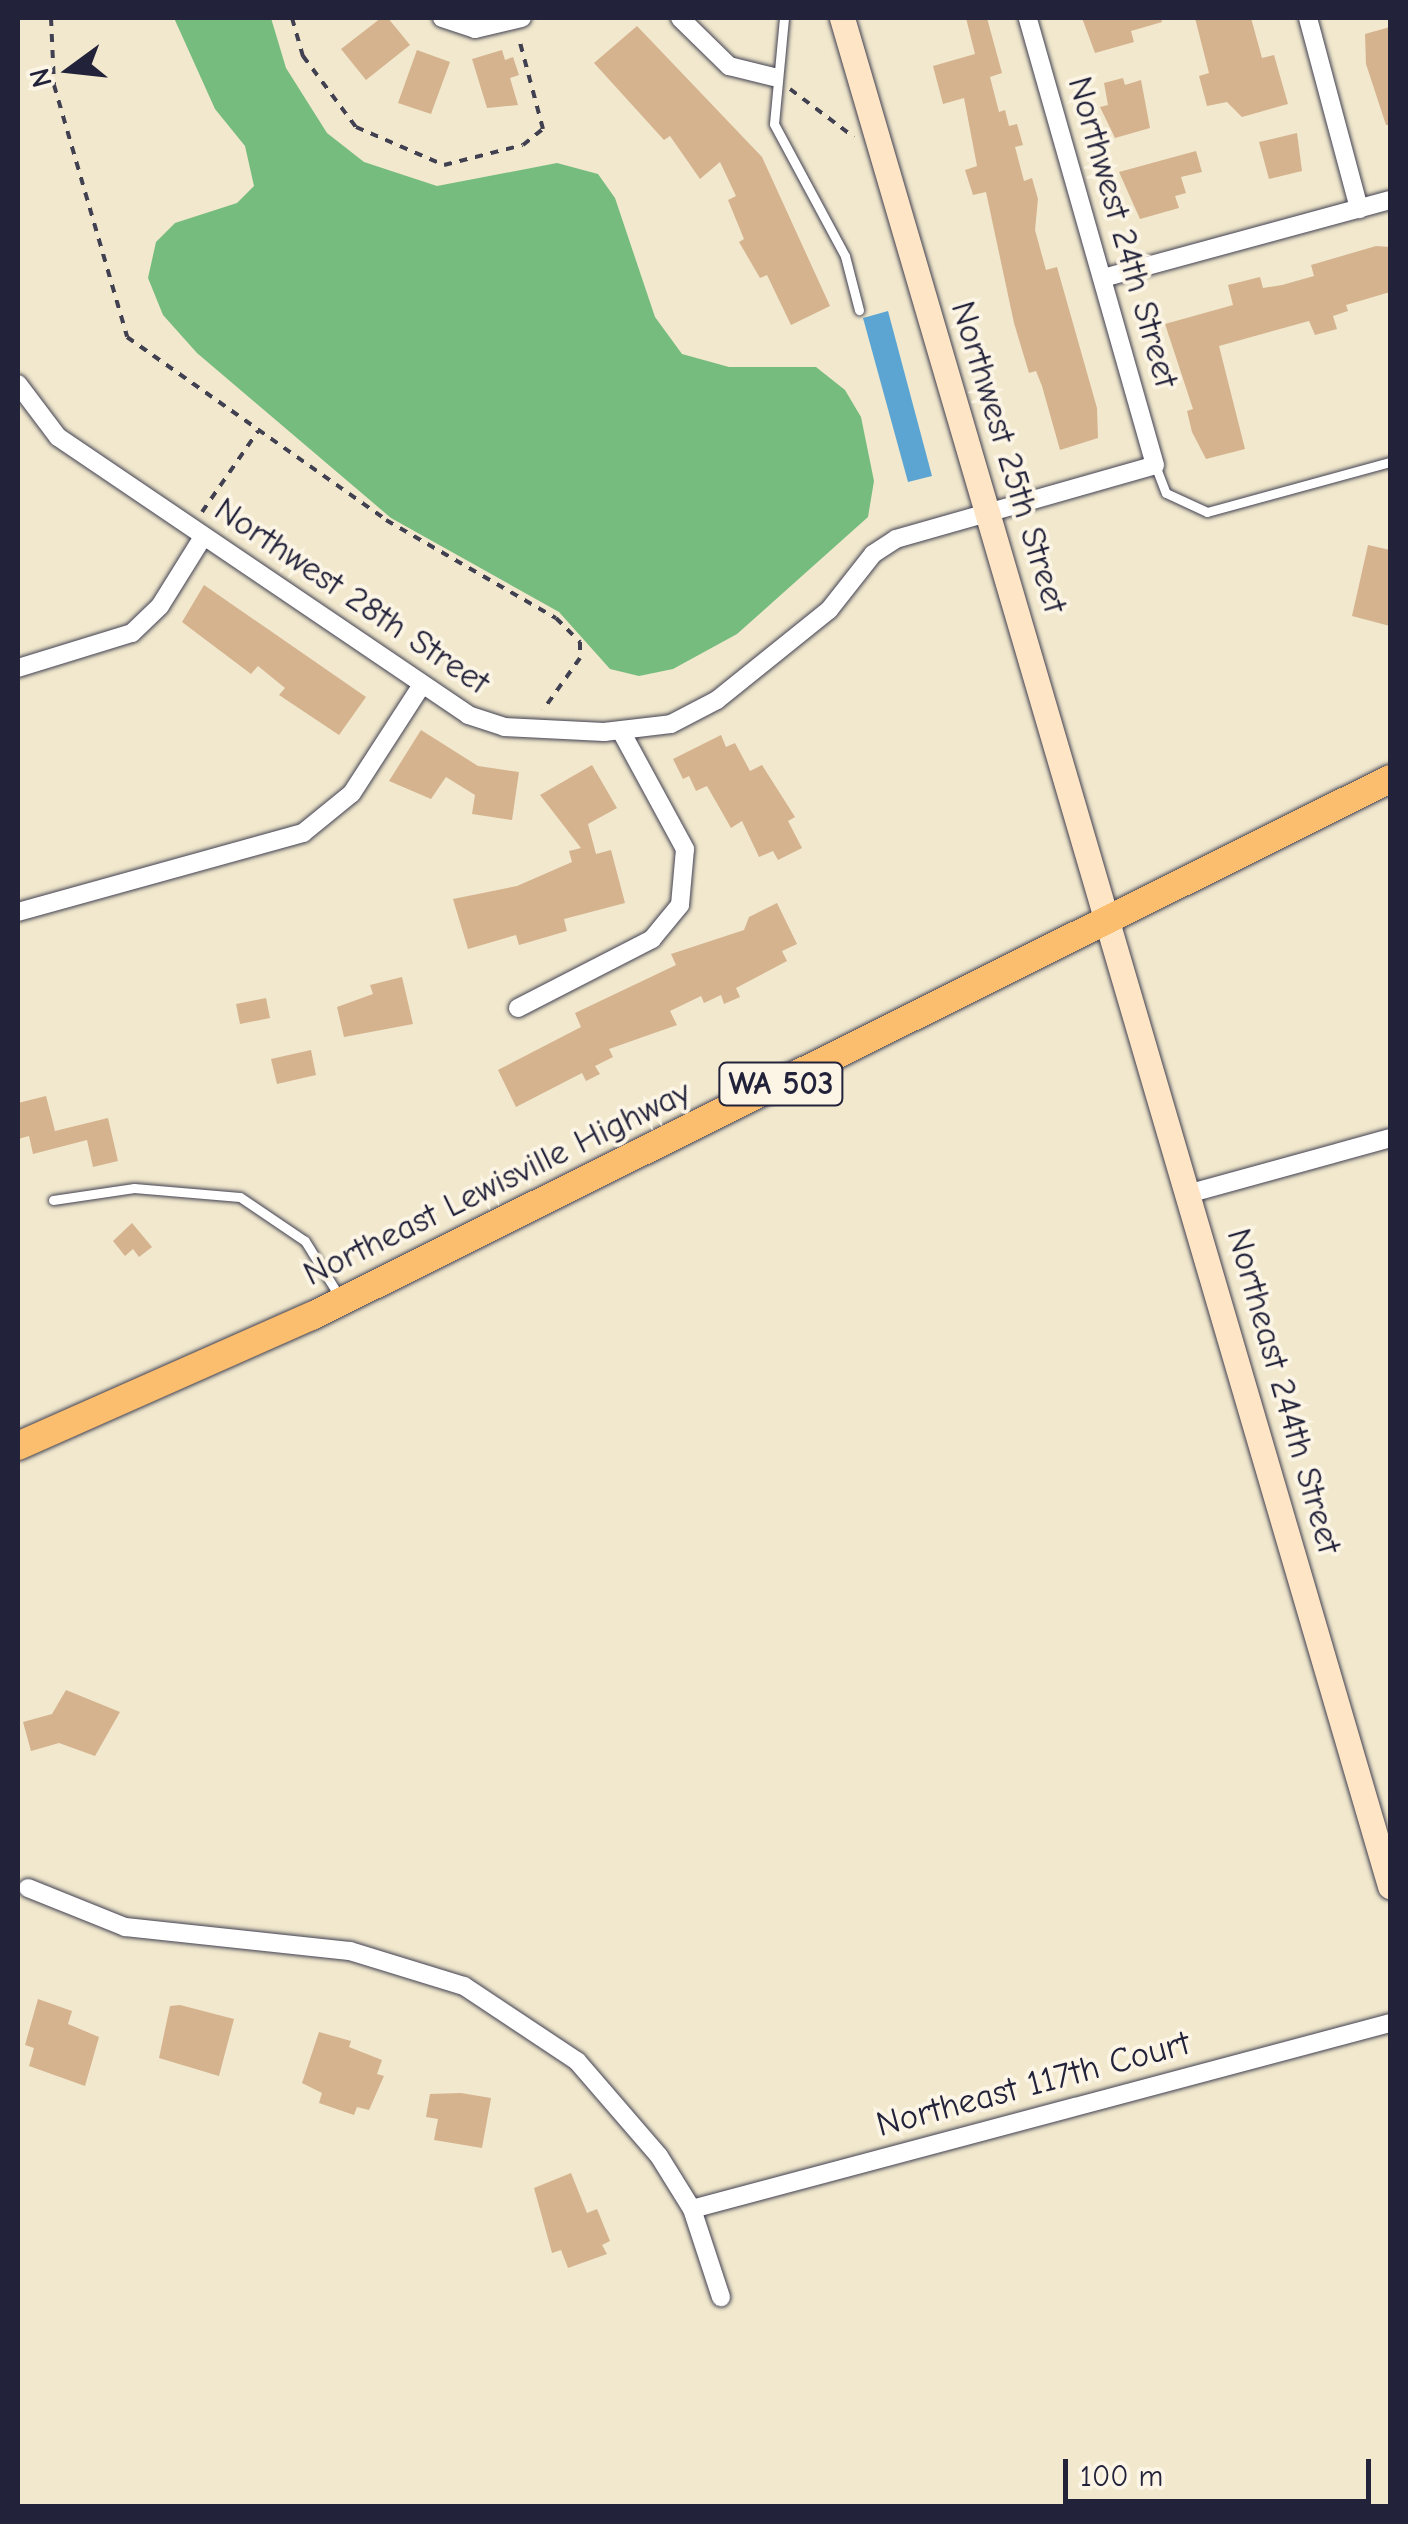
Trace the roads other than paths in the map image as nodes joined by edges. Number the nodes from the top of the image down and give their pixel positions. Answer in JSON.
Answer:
{"nodes":[{"id":1,"x":680,"y":18,"type":"edge"},
{"id":2,"x":784,"y":18,"type":"edge"},
{"id":3,"x":842,"y":18,"type":"edge"},
{"id":4,"x":1028,"y":18,"type":"edge"},
{"id":5,"x":1308,"y":18,"type":"edge"},
{"id":6,"x":518,"y":19,"type":"edge"},
{"id":7,"x":444,"y":20,"type":"edge"},
{"id":8,"x":774,"y":77,"type":"junction"},
{"id":9,"x":1390,"y":200,"type":"edge"},
{"id":10,"x":1359,"y":209,"type":"junction"},
{"id":11,"x":1103,"y":278,"type":"junction"},
{"id":12,"x":859,"y":310,"type":"dead end"},
{"id":13,"x":18,"y":384,"type":"edge"},
{"id":14,"x":1390,"y":462,"type":"edge"},
{"id":15,"x":1155,"y":465,"type":"junction"},
{"id":16,"x":990,"y":512,"type":"junction"},
{"id":17,"x":197,"y":532,"type":"junction"},
{"id":18,"x":18,"y":668,"type":"edge"},
{"id":19,"x":422,"y":685,"type":"junction"},
{"id":20,"x":622,"y":733,"type":"junction"},
{"id":21,"x":1390,"y":779,"type":"edge"},
{"id":22,"x":18,"y":912,"type":"edge"},
{"id":23,"x":1110,"y":916,"type":"junction"},
{"id":24,"x":518,"y":1008,"type":"dead end"},
{"id":25,"x":1390,"y":1138,"type":"edge"},
{"id":26,"x":1191,"y":1193,"type":"junction"},
{"id":27,"x":53,"y":1200,"type":"dead end"},
{"id":28,"x":343,"y":1301,"type":"junction"},
{"id":29,"x":18,"y":1446,"type":"edge"},
{"id":30,"x":1390,"y":1886,"type":"edge"},
{"id":31,"x":23,"y":1893,"type":"edge"},
{"id":32,"x":1390,"y":2023,"type":"edge"},
{"id":33,"x":692,"y":2209,"type":"junction"},
{"id":34,"x":721,"y":2297,"type":"dead end"}],
"edges":[{"from":1,"to":8,"type":"street"},
{"from":2,"to":8,"type":"lane"},
{"from":3,"to":16,"type":"street","name":"Northwest 25th Street"},
{"from":4,"to":11,"type":"street","name":"Northwest 24th Street"},
{"from":5,"to":10,"type":"street"},
{"from":6,"to":7,"type":"street"},
{"from":8,"to":12,"type":"lane"},
{"from":9,"to":10,"type":"street"},
{"from":10,"to":11,"type":"street"},
{"from":11,"to":15,"type":"street","name":"Northwest 24th Street"},
{"from":13,"to":17,"type":"street","name":"Northwest 28th Street"},
{"from":14,"to":15,"type":"lane"},
{"from":15,"to":16,"type":"street","name":"Northwest 28th Street"},
{"from":16,"to":20,"type":"street","name":"Northwest 28th Street"},
{"from":16,"to":23,"type":"street","name":"Northwest 25th Street"},
{"from":17,"to":18,"type":"street"},
{"from":17,"to":19,"type":"street","name":"Northwest 28th Street"},
{"from":19,"to":20,"type":"street","name":"Northwest 28th Street"},
{"from":19,"to":22,"type":"street"},
{"from":20,"to":24,"type":"street"},
{"from":21,"to":23,"type":"main road","number":"WA 503"},
{"from":23,"to":26,"type":"street","name":"Northeast 244th Street"},
{"from":23,"to":28,"type":"main road","name":"Northeast Lewisville Highway","number":"WA 503"},
{"from":25,"to":26,"type":"street"},
{"from":26,"to":30,"type":"street","name":"Northeast 244th Street"},
{"from":27,"to":28,"type":"lane"},
{"from":28,"to":29,"type":"main road","name":"Northeast Lewisville Highway","number":"WA 503"},
{"from":31,"to":33,"type":"street"},
{"from":32,"to":33,"type":"street","name":"Northeast 117th Court"},
{"from":33,"to":34,"type":"street"}]}
